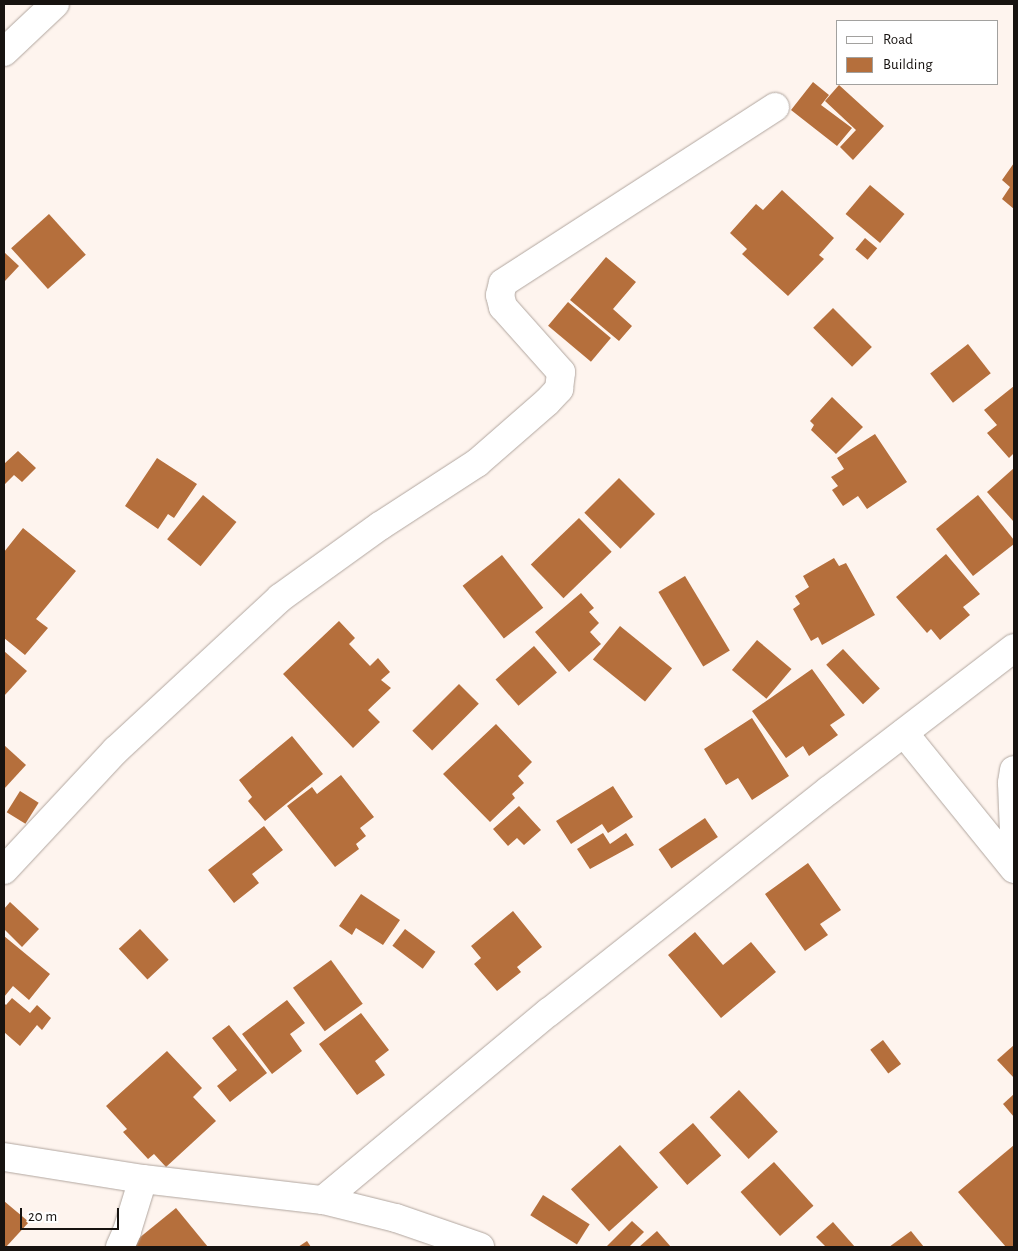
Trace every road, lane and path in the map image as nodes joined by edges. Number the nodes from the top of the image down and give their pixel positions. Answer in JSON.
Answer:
{"nodes":[{"id":1,"x":55,"y":4,"type":"edge"},
{"id":2,"x":4,"y":52,"type":"edge"},
{"id":3,"x":775,"y":107,"type":"dead end"},
{"id":4,"x":1014,"y":648,"type":"edge"},
{"id":5,"x":904,"y":733,"type":"junction"},
{"id":6,"x":1014,"y":770,"type":"edge"},
{"id":7,"x":1014,"y":833,"type":"edge"},
{"id":8,"x":1014,"y":869,"type":"edge"},
{"id":9,"x":4,"y":870,"type":"edge"},
{"id":10,"x":4,"y":1156,"type":"edge"},
{"id":11,"x":143,"y":1179,"type":"junction"},
{"id":12,"x":323,"y":1200,"type":"junction"},
{"id":13,"x":120,"y":1247,"type":"edge"},
{"id":14,"x":480,"y":1247,"type":"edge"}],
"edges":[{"from":1,"to":2,"type":"street"},
{"from":3,"to":9,"type":"street"},
{"from":4,"to":5,"type":"street"},
{"from":5,"to":8,"type":"street"},
{"from":5,"to":12,"type":"street"},
{"from":6,"to":7,"type":"street"},
{"from":10,"to":11,"type":"street"},
{"from":11,"to":12,"type":"street"},
{"from":11,"to":13,"type":"street"},
{"from":12,"to":14,"type":"street"}]}
